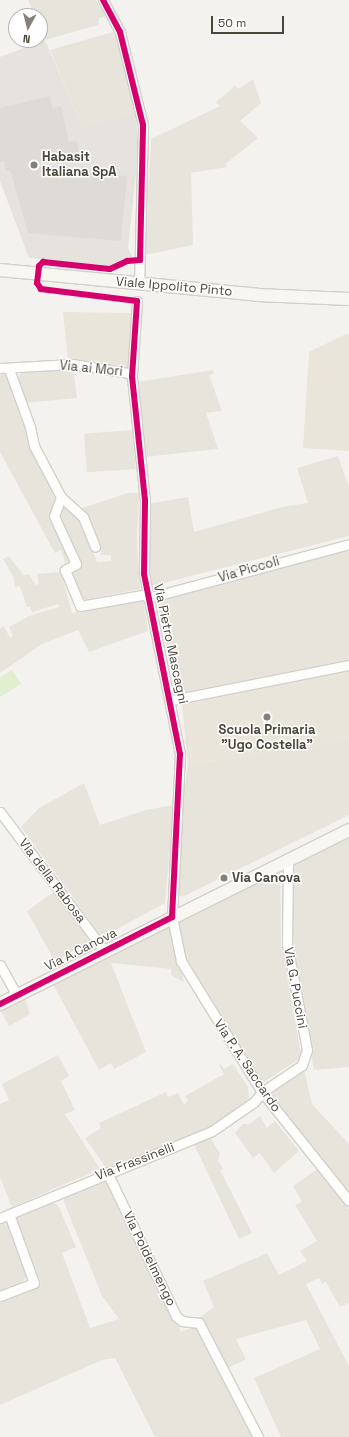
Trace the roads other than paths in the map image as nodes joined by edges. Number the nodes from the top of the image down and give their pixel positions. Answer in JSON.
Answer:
{"nodes":[{"id":1,"x":103,"y":0,"type":"edge"},
{"id":2,"x":0,"y":270,"type":"edge"},
{"id":3,"x":139,"y":284,"type":"junction"},
{"id":4,"x":349,"y":299,"type":"edge"},
{"id":5,"x":137,"y":301,"type":"dead end"},
{"id":6,"x":4,"y":368,"type":"edge"},
{"id":7,"x":132,"y":377,"type":"junction"},
{"id":8,"x":61,"y":497,"type":"junction"},
{"id":9,"x":349,"y":544,"type":"edge"},
{"id":10,"x":95,"y":547,"type":"dead end"},
{"id":11,"x":148,"y":596,"type":"junction"},
{"id":12,"x":349,"y":665,"type":"edge"},
{"id":13,"x":172,"y":700,"type":"junction"},
{"id":14,"x":0,"y":812,"type":"edge"},
{"id":15,"x":349,"y":830,"type":"edge"},
{"id":16,"x":288,"y":860,"type":"junction"},
{"id":17,"x":172,"y":916,"type":"junction"},
{"id":18,"x":104,"y":950,"type":"junction"},
{"id":19,"x":0,"y":966,"type":"edge"},
{"id":20,"x":17,"y":996,"type":"junction"},
{"id":21,"x":0,"y":1004,"type":"edge"},
{"id":22,"x":262,"y":1092,"type":"junction"},
{"id":23,"x":107,"y":1172,"type":"junction"},
{"id":24,"x":349,"y":1201,"type":"edge"},
{"id":25,"x":3,"y":1215,"type":"edge"},
{"id":26,"x":0,"y":1296,"type":"edge"},
{"id":27,"x":258,"y":1437,"type":"edge"}],
"edges":[{"from":1,"to":3,"type":"street"},
{"from":2,"to":3,"type":"street","name":"Viale Ippolito Pinto"},
{"from":3,"to":4,"type":"street","name":"Viale Ippolito Pinto"},
{"from":5,"to":7,"type":"street","name":"Via Pietro Mascagni"},
{"from":6,"to":7,"type":"street","name":"Via ai Mori"},
{"from":6,"to":8,"type":"street"},
{"from":7,"to":11,"type":"street","name":"Via Pietro Mascagni"},
{"from":8,"to":10,"type":"street"},
{"from":8,"to":11,"type":"street","name":"Via Piccoli"},
{"from":9,"to":11,"type":"street","name":"Via Piccoli"},
{"from":11,"to":13,"type":"street","name":"Via Pietro Mascagni"},
{"from":12,"to":13,"type":"street"},
{"from":13,"to":17,"type":"street","name":"Via Pietro Mascagni"},
{"from":14,"to":18,"type":"street","name":"Via della Rabosa"},
{"from":15,"to":16,"type":"street","name":"Via A.Canova"},
{"from":16,"to":17,"type":"street","name":"Via A.Canova"},
{"from":16,"to":22,"type":"street","name":"Via G. Puccini"},
{"from":17,"to":18,"type":"street","name":"Via A.Canova"},
{"from":17,"to":22,"type":"street","name":"Via P. A. Saccardo"},
{"from":18,"to":20,"type":"street","name":"Via A.Canova"},
{"from":19,"to":20,"type":"street"},
{"from":20,"to":21,"type":"street","name":"Via A.Canova"},
{"from":22,"to":23,"type":"street","name":"Via Frassinelli"},
{"from":22,"to":24,"type":"street","name":"Via P. A. Saccardo"},
{"from":23,"to":25,"type":"street","name":"Via Frassinelli"},
{"from":23,"to":27,"type":"street","name":"Via Poldelmengo"},
{"from":25,"to":26,"type":"street"}]}
